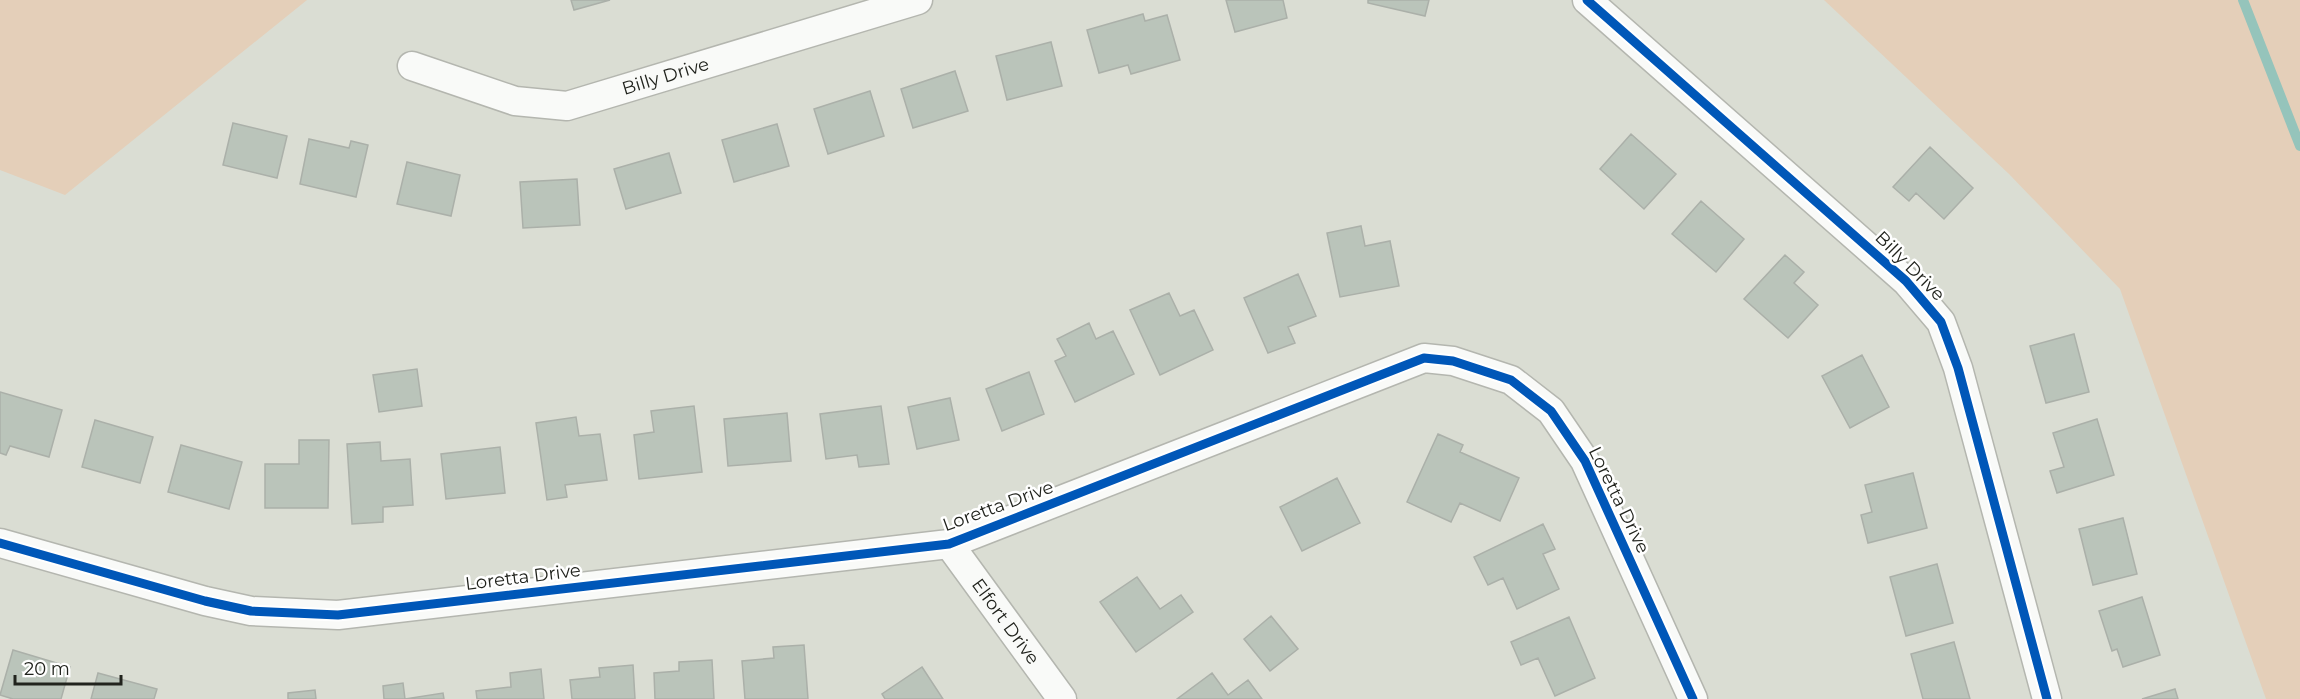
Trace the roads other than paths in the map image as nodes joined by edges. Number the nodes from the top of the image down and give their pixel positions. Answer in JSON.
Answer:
{"nodes":[{"id":1,"x":918,"y":0,"type":"edge"},
{"id":2,"x":1587,"y":0,"type":"edge"},
{"id":3,"x":412,"y":66,"type":"dead end"},
{"id":4,"x":0,"y":543,"type":"edge"},
{"id":5,"x":949,"y":544,"type":"junction"},
{"id":6,"x":1062,"y":699,"type":"edge"},
{"id":7,"x":1693,"y":699,"type":"edge"},
{"id":8,"x":2047,"y":699,"type":"edge"}],
"edges":[{"from":1,"to":3,"type":"street","name":"Billy Drive"},
{"from":2,"to":8,"type":"street","name":"Billy Drive"},
{"from":4,"to":5,"type":"street","name":"Loretta Drive"},
{"from":5,"to":6,"type":"street","name":"Elfort Drive"},
{"from":5,"to":7,"type":"street","name":"Loretta Drive"}]}
